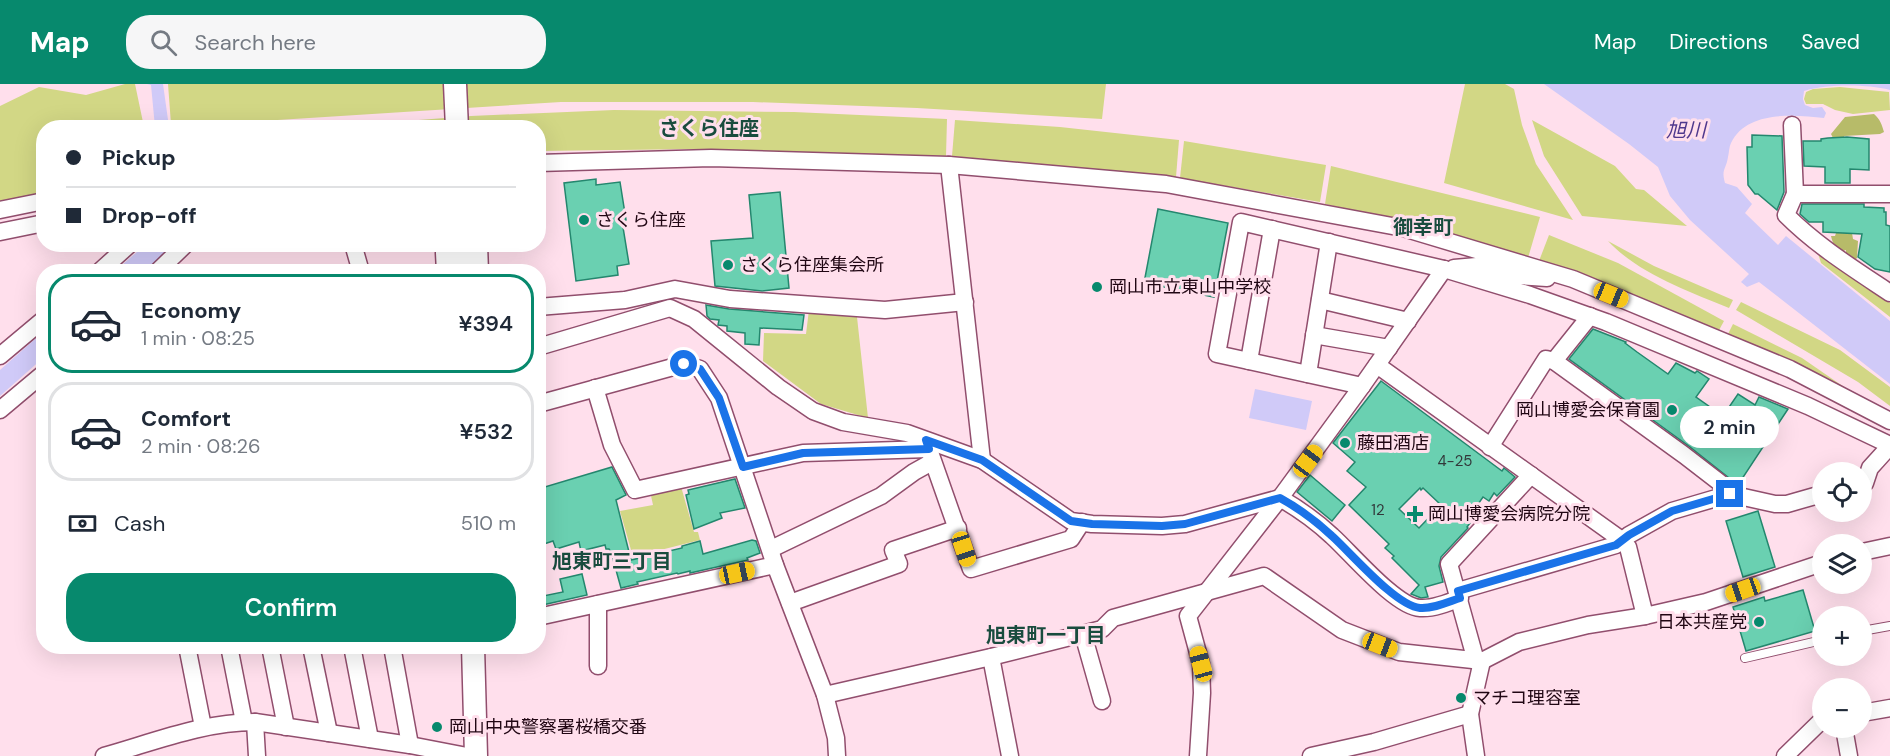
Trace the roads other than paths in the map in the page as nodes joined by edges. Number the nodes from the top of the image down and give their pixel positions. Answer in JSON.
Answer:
{"nodes":[{"id":1,"x":455,"y":84,"type":"edge"},
{"id":2,"x":457,"y":120,"type":"edge"},
{"id":3,"x":1792,"y":125,"type":"dead end"},
{"id":4,"x":546,"y":163,"type":"edge"},
{"id":5,"x":950,"y":165,"type":"junction"},
{"id":6,"x":1795,"y":194,"type":"junction"},
{"id":7,"x":1890,"y":194,"type":"edge"},
{"id":8,"x":36,"y":203,"type":"edge"},
{"id":9,"x":0,"y":210,"type":"edge"},
{"id":10,"x":36,"y":225,"type":"edge"},
{"id":11,"x":1272,"y":229,"type":"junction"},
{"id":12,"x":0,"y":232,"type":"edge"},
{"id":13,"x":1329,"y":242,"type":"junction"},
{"id":14,"x":121,"y":252,"type":"edge"},
{"id":15,"x":178,"y":252,"type":"edge"},
{"id":16,"x":108,"y":264,"type":"edge"},
{"id":17,"x":165,"y":264,"type":"edge"},
{"id":18,"x":1444,"y":269,"type":"junction"},
{"id":19,"x":1573,"y":279,"type":"junction"},
{"id":20,"x":1890,"y":293,"type":"edge"},
{"id":21,"x":1320,"y":300,"type":"junction"},
{"id":22,"x":965,"y":302,"type":"junction"},
{"id":23,"x":546,"y":306,"type":"edge"},
{"id":24,"x":1590,"y":316,"type":"junction"},
{"id":25,"x":1408,"y":321,"type":"junction"},
{"id":26,"x":36,"y":326,"type":"edge"},
{"id":27,"x":1314,"y":335,"type":"junction"},
{"id":28,"x":546,"y":345,"type":"edge"},
{"id":29,"x":1389,"y":348,"type":"junction"},
{"id":30,"x":0,"y":356,"type":"edge"},
{"id":31,"x":1249,"y":361,"type":"junction"},
{"id":32,"x":1554,"y":361,"type":"junction"},
{"id":33,"x":1377,"y":365,"type":"junction"},
{"id":34,"x":1308,"y":374,"type":"junction"},
{"id":35,"x":36,"y":380,"type":"edge"},
{"id":36,"x":1362,"y":386,"type":"junction"},
{"id":37,"x":595,"y":388,"type":"junction"},
{"id":38,"x":546,"y":402,"type":"edge"},
{"id":39,"x":0,"y":410,"type":"edge"},
{"id":40,"x":1890,"y":421,"type":"edge"},
{"id":41,"x":1890,"y":445,"type":"edge"},
{"id":42,"x":1490,"y":447,"type":"junction"},
{"id":43,"x":929,"y":450,"type":"junction"},
{"id":44,"x":982,"y":460,"type":"junction"},
{"id":45,"x":1872,"y":466,"type":"edge"},
{"id":46,"x":743,"y":467,"type":"junction"},
{"id":47,"x":1531,"y":475,"type":"junction"},
{"id":48,"x":1730,"y":494,"type":"junction"},
{"id":49,"x":1280,"y":498,"type":"junction"},
{"id":50,"x":1812,"y":498,"type":"edge"},
{"id":51,"x":1082,"y":522,"type":"junction"},
{"id":52,"x":958,"y":528,"type":"junction"},
{"id":53,"x":1623,"y":541,"type":"junction"},
{"id":54,"x":1890,"y":546,"type":"edge"},
{"id":55,"x":1872,"y":550,"type":"edge"},
{"id":56,"x":773,"y":557,"type":"junction"},
{"id":57,"x":1812,"y":566,"type":"edge"},
{"id":58,"x":1207,"y":591,"type":"junction"},
{"id":59,"x":1459,"y":594,"type":"junction"},
{"id":60,"x":790,"y":603,"type":"junction"},
{"id":61,"x":598,"y":604,"type":"junction"},
{"id":62,"x":546,"y":615,"type":"edge"},
{"id":63,"x":1645,"y":616,"type":"junction"},
{"id":64,"x":1890,"y":626,"type":"edge"},
{"id":65,"x":1872,"y":630,"type":"edge"},
{"id":66,"x":1083,"y":634,"type":"junction"},
{"id":67,"x":1812,"y":642,"type":"edge"},
{"id":68,"x":189,"y":654,"type":"edge"},
{"id":69,"x":231,"y":654,"type":"edge"},
{"id":70,"x":272,"y":654,"type":"edge"},
{"id":71,"x":313,"y":654,"type":"edge"},
{"id":72,"x":354,"y":654,"type":"edge"},
{"id":73,"x":393,"y":654,"type":"edge"},
{"id":74,"x":473,"y":654,"type":"edge"},
{"id":75,"x":991,"y":657,"type":"junction"},
{"id":76,"x":1745,"y":658,"type":"dead end"},
{"id":77,"x":1479,"y":661,"type":"junction"},
{"id":78,"x":598,"y":666,"type":"dead end"},
{"id":79,"x":825,"y":695,"type":"junction"},
{"id":80,"x":1102,"y":701,"type":"dead end"},
{"id":81,"x":1890,"y":708,"type":"edge"},
{"id":82,"x":1872,"y":711,"type":"edge"},
{"id":83,"x":1470,"y":714,"type":"junction"},
{"id":84,"x":250,"y":722,"type":"junction"},
{"id":85,"x":203,"y":727,"type":"junction"},
{"id":86,"x":286,"y":727,"type":"junction"},
{"id":87,"x":1812,"y":730,"type":"edge"},
{"id":88,"x":329,"y":733,"type":"junction"},
{"id":89,"x":1846,"y":738,"type":"edge"},
{"id":90,"x":370,"y":739,"type":"junction"},
{"id":91,"x":410,"y":745,"type":"junction"},
{"id":92,"x":131,"y":752,"type":"edge"},
{"id":93,"x":104,"y":756,"type":"edge"},
{"id":94,"x":257,"y":756,"type":"edge"},
{"id":95,"x":467,"y":756,"type":"edge"},
{"id":96,"x":476,"y":756,"type":"edge"},
{"id":97,"x":837,"y":756,"type":"edge"},
{"id":98,"x":1010,"y":756,"type":"edge"},
{"id":99,"x":1198,"y":756,"type":"edge"},
{"id":100,"x":1311,"y":756,"type":"edge"},
{"id":101,"x":1476,"y":756,"type":"edge"},
{"id":102,"x":1785,"y":756,"type":"edge"},
{"id":103,"x":1849,"y":756,"type":"edge"}],
"edges":[{"from":1,"to":2,"type":"street"},
{"from":3,"to":6,"type":"street"},
{"from":4,"to":5,"type":"street"},
{"from":5,"to":19,"type":"street"},
{"from":5,"to":22,"type":"street"},
{"from":6,"to":7,"type":"street"},
{"from":6,"to":20,"type":"street"},
{"from":8,"to":9,"type":"street"},
{"from":10,"to":12,"type":"street"},
{"from":11,"to":13,"type":"street"},
{"from":11,"to":31,"type":"street"},
{"from":11,"to":31,"type":"street"},
{"from":13,"to":18,"type":"street"},
{"from":13,"to":21,"type":"street"},
{"from":14,"to":16,"type":"street"},
{"from":15,"to":17,"type":"street"},
{"from":18,"to":19,"type":"street"},
{"from":18,"to":24,"type":"street"},
{"from":18,"to":25,"type":"street"},
{"from":19,"to":40,"type":"street"},
{"from":21,"to":25,"type":"street"},
{"from":21,"to":27,"type":"street"},
{"from":22,"to":23,"type":"street"},
{"from":22,"to":44,"type":"street"},
{"from":24,"to":32,"type":"street"},
{"from":24,"to":41,"type":"street"},
{"from":25,"to":29,"type":"street"},
{"from":26,"to":30,"type":"street"},
{"from":27,"to":29,"type":"street"},
{"from":27,"to":34,"type":"street"},
{"from":28,"to":43,"type":"street"},
{"from":29,"to":33,"type":"street"},
{"from":31,"to":34,"type":"street"},
{"from":32,"to":42,"type":"street"},
{"from":32,"to":48,"type":"street"},
{"from":33,"to":36,"type":"street"},
{"from":33,"to":42,"type":"street"},
{"from":34,"to":36,"type":"street"},
{"from":35,"to":39,"type":"street"},
{"from":36,"to":49,"type":"street"},
{"from":37,"to":38,"type":"street"},
{"from":37,"to":46,"type":"street"},
{"from":37,"to":46,"type":"street"},
{"from":41,"to":45,"type":"street"},
{"from":42,"to":47,"type":"street"},
{"from":43,"to":44,"type":"street"},
{"from":43,"to":46,"type":"street"},
{"from":43,"to":52,"type":"street"},
{"from":43,"to":56,"type":"street"},
{"from":44,"to":51,"type":"street"},
{"from":46,"to":56,"type":"street"},
{"from":47,"to":53,"type":"street"},
{"from":47,"to":59,"type":"street"},
{"from":48,"to":50,"type":"street"},
{"from":48,"to":53,"type":"street"},
{"from":49,"to":51,"type":"street"},
{"from":49,"to":58,"type":"street"},
{"from":49,"to":59,"type":"street"},
{"from":51,"to":52,"type":"street"},
{"from":52,"to":60,"type":"street"},
{"from":53,"to":59,"type":"street"},
{"from":53,"to":63,"type":"street"},
{"from":54,"to":55,"type":"street"},
{"from":56,"to":60,"type":"street"},
{"from":56,"to":61,"type":"street"},
{"from":57,"to":63,"type":"street"},
{"from":58,"to":66,"type":"street"},
{"from":58,"to":77,"type":"street"},
{"from":58,"to":99,"type":"street"},
{"from":59,"to":77,"type":"street"},
{"from":60,"to":79,"type":"street"},
{"from":61,"to":62,"type":"street"},
{"from":61,"to":78,"type":"street"},
{"from":63,"to":77,"type":"street"},
{"from":64,"to":65,"type":"lane"},
{"from":66,"to":75,"type":"street"},
{"from":66,"to":80,"type":"street"},
{"from":67,"to":76,"type":"lane"},
{"from":68,"to":85,"type":"street"},
{"from":69,"to":84,"type":"street"},
{"from":70,"to":86,"type":"street"},
{"from":71,"to":88,"type":"street"},
{"from":72,"to":90,"type":"street"},
{"from":73,"to":91,"type":"street"},
{"from":74,"to":96,"type":"street"},
{"from":75,"to":79,"type":"street"},
{"from":75,"to":98,"type":"street"},
{"from":77,"to":83,"type":"street"},
{"from":79,"to":97,"type":"street"},
{"from":81,"to":82,"type":"street"},
{"from":83,"to":100,"type":"street"},
{"from":83,"to":101,"type":"street"},
{"from":84,"to":85,"type":"street"},
{"from":84,"to":86,"type":"street"},
{"from":84,"to":94,"type":"street"},
{"from":85,"to":92,"type":"street"},
{"from":86,"to":88,"type":"street"},
{"from":87,"to":102,"type":"street"},
{"from":88,"to":90,"type":"street"},
{"from":89,"to":103,"type":"street"},
{"from":90,"to":91,"type":"street"},
{"from":91,"to":95,"type":"street"},
{"from":92,"to":93,"type":"street"}]}
